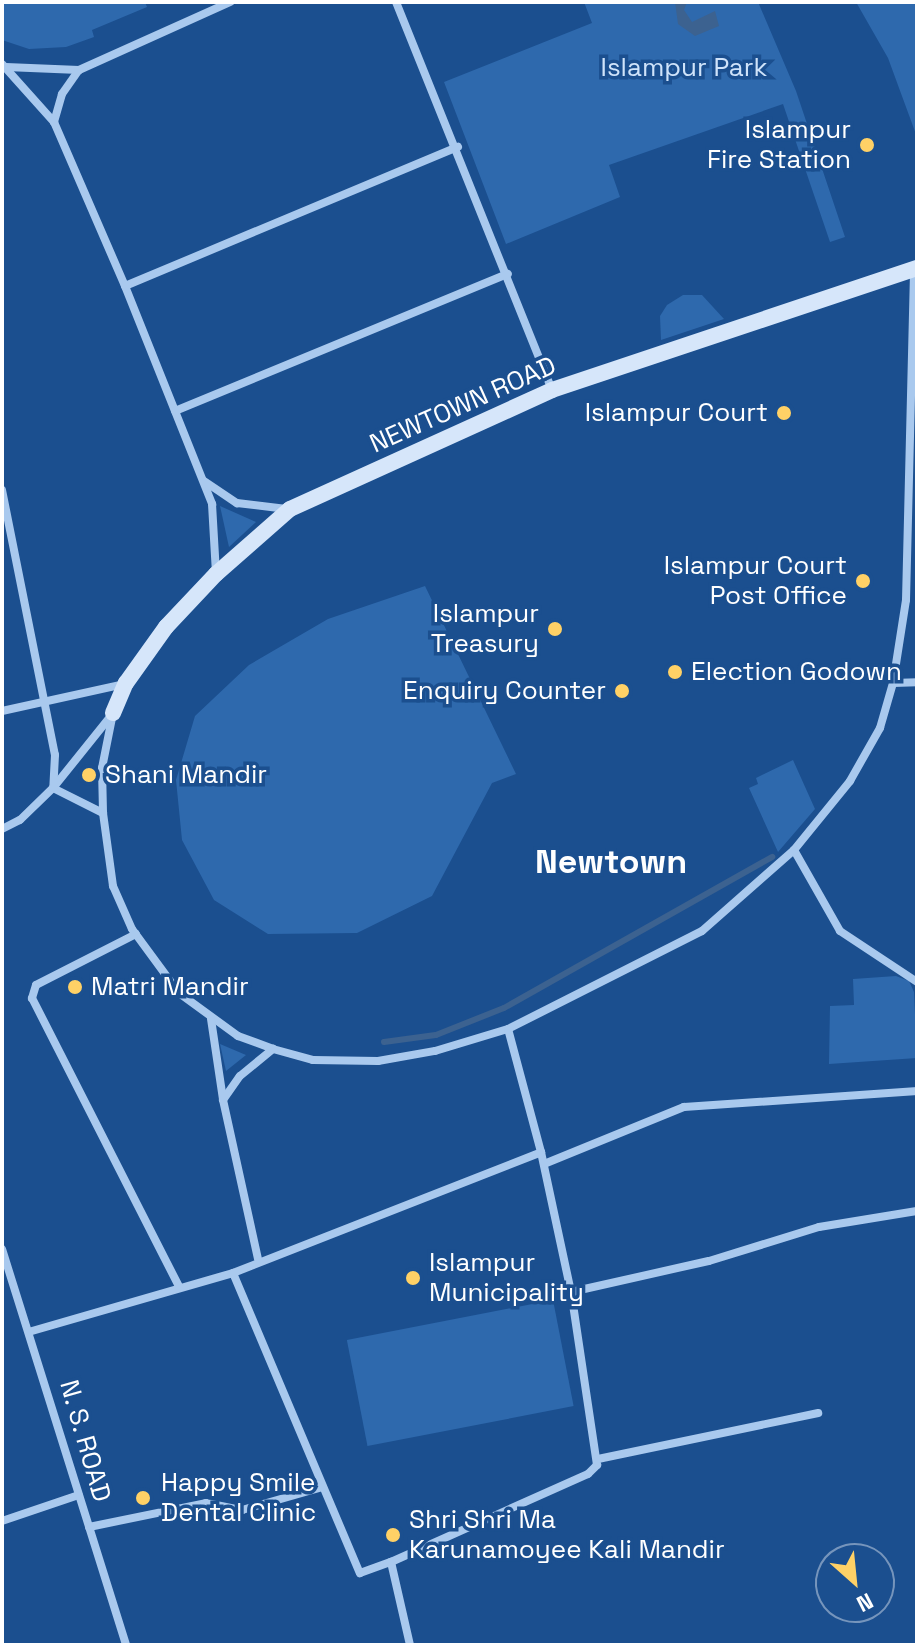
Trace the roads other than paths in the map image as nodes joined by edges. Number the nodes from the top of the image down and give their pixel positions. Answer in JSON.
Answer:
{"nodes":[{"id":1,"x":230,"y":2,"type":"edge"},
{"id":2,"x":396,"y":2,"type":"edge"},
{"id":3,"x":4,"y":65,"type":"edge"},
{"id":4,"x":79,"y":70,"type":"junction"},
{"id":5,"x":54,"y":122,"type":"junction"},
{"id":6,"x":458,"y":147,"type":"junction"},
{"id":7,"x":916,"y":269,"type":"edge"},
{"id":8,"x":508,"y":274,"type":"junction"},
{"id":9,"x":125,"y":286,"type":"junction"},
{"id":10,"x":552,"y":390,"type":"junction"},
{"id":11,"x":175,"y":411,"type":"junction"},
{"id":12,"x":203,"y":480,"type":"junction"},
{"id":13,"x":2,"y":490,"type":"edge"},
{"id":14,"x":290,"y":509,"type":"junction"},
{"id":15,"x":216,"y":574,"type":"junction"},
{"id":16,"x":917,"y":682,"type":"edge"},
{"id":17,"x":126,"y":683,"type":"junction"},
{"id":18,"x":893,"y":683,"type":"junction"},
{"id":19,"x":41,"y":703,"type":"junction"},
{"id":20,"x":2,"y":711,"type":"edge"},
{"id":21,"x":113,"y":713,"type":"junction"},
{"id":22,"x":53,"y":788,"type":"junction"},
{"id":23,"x":103,"y":813,"type":"junction"},
{"id":24,"x":2,"y":829,"type":"edge"},
{"id":25,"x":794,"y":850,"type":"junction"},
{"id":26,"x":136,"y":934,"type":"junction"},
{"id":27,"x":917,"y":982,"type":"edge"},
{"id":28,"x":211,"y":1019,"type":"junction"},
{"id":29,"x":508,"y":1029,"type":"junction"},
{"id":30,"x":273,"y":1049,"type":"junction"},
{"id":31,"x":917,"y":1091,"type":"edge"},
{"id":32,"x":223,"y":1100,"type":"junction"},
{"id":33,"x":541,"y":1152,"type":"junction"},
{"id":34,"x":544,"y":1164,"type":"junction"},
{"id":35,"x":917,"y":1211,"type":"edge"},
{"id":36,"x":2,"y":1249,"type":"edge"},
{"id":37,"x":258,"y":1259,"type":"junction"},
{"id":38,"x":233,"y":1273,"type":"junction"},
{"id":39,"x":179,"y":1287,"type":"junction"},
{"id":40,"x":571,"y":1292,"type":"junction"},
{"id":41,"x":32,"y":1331,"type":"junction"},
{"id":42,"x":818,"y":1413,"type":"dead end"},
{"id":43,"x":598,"y":1459,"type":"junction"},
{"id":44,"x":323,"y":1487,"type":"junction"},
{"id":45,"x":79,"y":1495,"type":"junction"},
{"id":46,"x":2,"y":1521,"type":"edge"},
{"id":47,"x":89,"y":1527,"type":"junction"},
{"id":48,"x":391,"y":1562,"type":"junction"},
{"id":49,"x":126,"y":1645,"type":"edge"},
{"id":50,"x":410,"y":1645,"type":"edge"}],
"edges":[{"from":1,"to":4,"type":"street"},
{"from":2,"to":6,"type":"street"},
{"from":3,"to":4,"type":"street"},
{"from":3,"to":5,"type":"street"},
{"from":4,"to":5,"type":"street"},
{"from":5,"to":9,"type":"street"},
{"from":6,"to":8,"type":"street"},
{"from":6,"to":9,"type":"street"},
{"from":7,"to":10,"type":"street","name":"NEWTOWN ROAD"},
{"from":7,"to":18,"type":"street"},
{"from":8,"to":10,"type":"street"},
{"from":8,"to":11,"type":"street"},
{"from":9,"to":11,"type":"street"},
{"from":10,"to":14,"type":"street","name":"NEWTOWN ROAD"},
{"from":11,"to":12,"type":"street"},
{"from":12,"to":14,"type":"street"},
{"from":12,"to":15,"type":"street"},
{"from":13,"to":19,"type":"street"},
{"from":14,"to":15,"type":"street","name":"NEWTOWN ROAD"},
{"from":15,"to":17,"type":"street","name":"NEWTOWN ROAD"},
{"from":16,"to":18,"type":"street"},
{"from":17,"to":19,"type":"street"},
{"from":17,"to":21,"type":"street","name":"NEWTOWN ROAD"},
{"from":18,"to":25,"type":"street"},
{"from":19,"to":20,"type":"street"},
{"from":19,"to":22,"type":"street"},
{"from":21,"to":22,"type":"street"},
{"from":21,"to":23,"type":"street"},
{"from":22,"to":23,"type":"street"},
{"from":22,"to":24,"type":"street"},
{"from":23,"to":26,"type":"street"},
{"from":25,"to":27,"type":"street"},
{"from":25,"to":29,"type":"street"},
{"from":26,"to":28,"type":"street"},
{"from":26,"to":39,"type":"street"},
{"from":28,"to":30,"type":"street"},
{"from":28,"to":32,"type":"street"},
{"from":29,"to":30,"type":"street"},
{"from":29,"to":33,"type":"street"},
{"from":30,"to":32,"type":"street"},
{"from":31,"to":34,"type":"street"},
{"from":32,"to":37,"type":"street"},
{"from":33,"to":34,"type":"street"},
{"from":33,"to":37,"type":"street"},
{"from":34,"to":40,"type":"street"},
{"from":35,"to":40,"type":"street"},
{"from":36,"to":41,"type":"street","name":"N. S. ROAD"},
{"from":37,"to":38,"type":"street"},
{"from":38,"to":39,"type":"street"},
{"from":38,"to":44,"type":"street"},
{"from":39,"to":41,"type":"street"},
{"from":40,"to":43,"type":"street"},
{"from":41,"to":45,"type":"street","name":"N. S. ROAD"},
{"from":42,"to":43,"type":"street"},
{"from":43,"to":48,"type":"street"},
{"from":44,"to":47,"type":"street"},
{"from":44,"to":48,"type":"street"},
{"from":45,"to":46,"type":"street"},
{"from":45,"to":47,"type":"street","name":"N. S. ROAD"},
{"from":47,"to":49,"type":"street","name":"N. S. ROAD"},
{"from":48,"to":50,"type":"street"}]}
